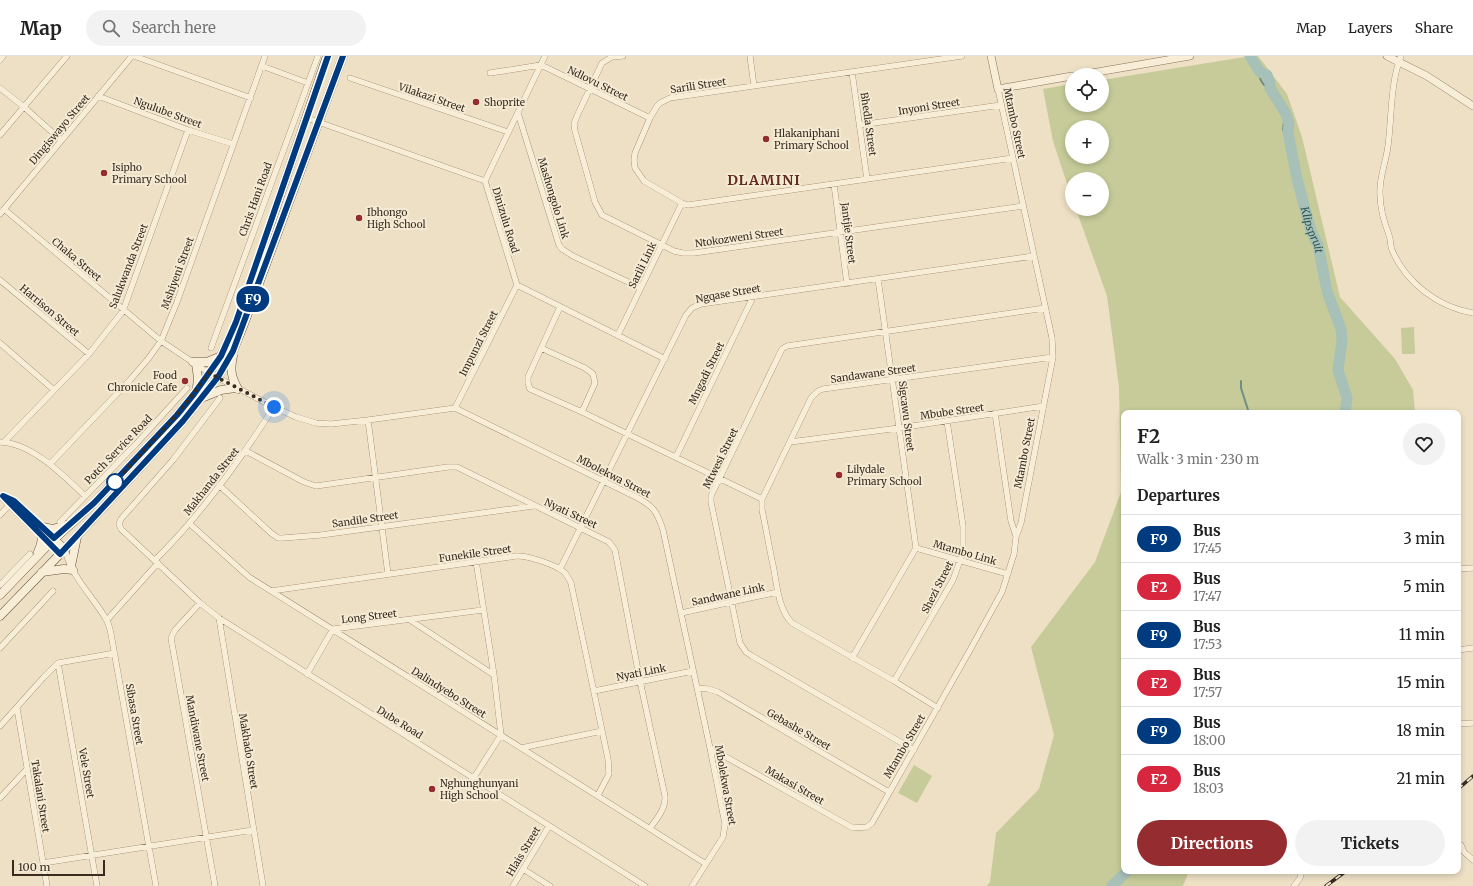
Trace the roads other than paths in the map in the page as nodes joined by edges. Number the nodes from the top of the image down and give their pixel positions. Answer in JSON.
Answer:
{"nodes":[{"id":1,"x":3,"y":56,"type":"edge"},
{"id":2,"x":66,"y":56,"type":"edge"},
{"id":3,"x":133,"y":56,"type":"edge"},
{"id":4,"x":265,"y":56,"type":"edge"},
{"id":5,"x":318,"y":56,"type":"edge"},
{"id":6,"x":328,"y":56,"type":"edge"},
{"id":7,"x":343,"y":56,"type":"edge"},
{"id":8,"x":545,"y":56,"type":"edge"},
{"id":9,"x":623,"y":56,"type":"edge"},
{"id":10,"x":750,"y":56,"type":"edge"},
{"id":11,"x":962,"y":56,"type":"edge"},
{"id":12,"x":991,"y":56,"type":"edge"},
{"id":13,"x":1190,"y":56,"type":"edge"},
{"id":14,"x":1387,"y":56,"type":"edge"},
{"id":15,"x":1400,"y":59,"type":"edge"},
{"id":16,"x":0,"y":60,"type":"edge"},
{"id":17,"x":541,"y":65,"type":"junction"},
{"id":18,"x":262,"y":66,"type":"junction"},
{"id":19,"x":1109,"y":70,"type":"edge"},
{"id":20,"x":852,"y":72,"type":"junction"},
{"id":21,"x":490,"y":74,"type":"dead end"},
{"id":22,"x":1065,"y":77,"type":"edge"},
{"id":23,"x":350,"y":78,"type":"dead end"},
{"id":24,"x":308,"y":83,"type":"junction"},
{"id":25,"x":754,"y":86,"type":"junction"},
{"id":26,"x":0,"y":88,"type":"edge"},
{"id":27,"x":998,"y":89,"type":"junction"},
{"id":28,"x":590,"y":90,"type":"junction"},
{"id":29,"x":98,"y":96,"type":"junction"},
{"id":30,"x":251,"y":98,"type":"junction"},
{"id":31,"x":1001,"y":105,"type":"junction"},
{"id":32,"x":1473,"y":106,"type":"edge"},
{"id":33,"x":24,"y":107,"type":"junction"},
{"id":34,"x":518,"y":113,"type":"junction"},
{"id":35,"x":307,"y":118,"type":"junction"},
{"id":36,"x":650,"y":118,"type":"junction"},
{"id":37,"x":319,"y":122,"type":"junction"},
{"id":38,"x":860,"y":125,"type":"junction"},
{"id":39,"x":188,"y":130,"type":"junction"},
{"id":40,"x":508,"y":132,"type":"junction"},
{"id":41,"x":0,"y":135,"type":"edge"},
{"id":42,"x":61,"y":140,"type":"junction"},
{"id":43,"x":233,"y":144,"type":"junction"},
{"id":44,"x":1013,"y":158,"type":"junction"},
{"id":45,"x":867,"y":179,"type":"junction"},
{"id":46,"x":485,"y":181,"type":"junction"},
{"id":47,"x":834,"y":184,"type":"junction"},
{"id":48,"x":682,"y":203,"type":"junction"},
{"id":49,"x":1023,"y":206,"type":"junction"},
{"id":50,"x":4,"y":209,"type":"junction"},
{"id":51,"x":0,"y":214,"type":"edge"},
{"id":52,"x":840,"y":232,"type":"junction"},
{"id":53,"x":662,"y":245,"type":"junction"},
{"id":54,"x":1034,"y":256,"type":"junction"},
{"id":55,"x":878,"y":279,"type":"junction"},
{"id":56,"x":0,"y":280,"type":"edge"},
{"id":57,"x":847,"y":284,"type":"junction"},
{"id":58,"x":517,"y":286,"type":"junction"},
{"id":59,"x":641,"y":288,"type":"junction"},
{"id":60,"x":753,"y":297,"type":"junction"},
{"id":61,"x":560,"y":307,"type":"junction"},
{"id":62,"x":1045,"y":308,"type":"junction"},
{"id":63,"x":123,"y":311,"type":"junction"},
{"id":64,"x":1473,"y":313,"type":"edge"},
{"id":65,"x":886,"y":332,"type":"junction"},
{"id":66,"x":618,"y":335,"type":"junction"},
{"id":67,"x":161,"y":341,"type":"junction"},
{"id":68,"x":0,"y":343,"type":"edge"},
{"id":69,"x":211,"y":348,"type":"dead end"},
{"id":70,"x":541,"y":348,"type":"junction"},
{"id":71,"x":233,"y":351,"type":"junction"},
{"id":72,"x":89,"y":354,"type":"junction"},
{"id":73,"x":221,"y":356,"type":"junction"},
{"id":74,"x":1053,"y":357,"type":"junction"},
{"id":75,"x":665,"y":359,"type":"junction"},
{"id":76,"x":195,"y":363,"type":"junction"},
{"id":77,"x":209,"y":373,"type":"junction"},
{"id":78,"x":218,"y":377,"type":"junction"},
{"id":79,"x":893,"y":379,"type":"junction"},
{"id":80,"x":187,"y":388,"type":"dead end"},
{"id":81,"x":236,"y":388,"type":"junction"},
{"id":82,"x":54,"y":390,"type":"junction"},
{"id":83,"x":198,"y":396,"type":"junction"},
{"id":84,"x":220,"y":398,"type":"dead end"},
{"id":85,"x":1044,"y":406,"type":"junction"},
{"id":86,"x":274,"y":407,"type":"junction"},
{"id":87,"x":456,"y":408,"type":"junction"},
{"id":88,"x":582,"y":412,"type":"junction"},
{"id":89,"x":995,"y":414,"type":"junction"},
{"id":90,"x":368,"y":420,"type":"junction"},
{"id":91,"x":948,"y":421,"type":"junction"},
{"id":92,"x":899,"y":428,"type":"junction"},
{"id":93,"x":628,"y":434,"type":"junction"},
{"id":94,"x":2,"y":442,"type":"edge"},
{"id":95,"x":790,"y":442,"type":"junction"},
{"id":96,"x":246,"y":451,"type":"junction"},
{"id":97,"x":676,"y":457,"type":"junction"},
{"id":98,"x":50,"y":464,"type":"junction"},
{"id":99,"x":376,"y":478,"type":"junction"},
{"id":100,"x":720,"y":478,"type":"junction"},
{"id":101,"x":604,"y":481,"type":"junction"},
{"id":102,"x":219,"y":485,"type":"junction"},
{"id":103,"x":1,"y":496,"type":"edge"},
{"id":104,"x":86,"y":496,"type":"junction"},
{"id":105,"x":762,"y":499,"type":"junction"},
{"id":106,"x":12,"y":502,"type":"junction"},
{"id":107,"x":533,"y":506,"type":"junction"},
{"id":108,"x":83,"y":514,"type":"junction"},
{"id":109,"x":0,"y":515,"type":"edge"},
{"id":110,"x":60,"y":522,"type":"dead end"},
{"id":111,"x":190,"y":524,"type":"junction"},
{"id":112,"x":382,"y":526,"type":"junction"},
{"id":113,"x":581,"y":528,"type":"junction"},
{"id":114,"x":42,"y":531,"type":"junction"},
{"id":115,"x":77,"y":536,"type":"junction"},
{"id":116,"x":1016,"y":537,"type":"junction"},
{"id":117,"x":52,"y":541,"type":"junction"},
{"id":118,"x":916,"y":548,"type":"junction"},
{"id":119,"x":64,"y":553,"type":"junction"},
{"id":120,"x":30,"y":554,"type":"dead end"},
{"id":121,"x":961,"y":559,"type":"junction"},
{"id":122,"x":476,"y":561,"type":"junction"},
{"id":123,"x":157,"y":562,"type":"junction"},
{"id":124,"x":28,"y":566,"type":"junction"},
{"id":125,"x":72,"y":568,"type":"junction"},
{"id":126,"x":1473,"y":568,"type":"edge"},
{"id":127,"x":560,"y":569,"type":"junction"},
{"id":128,"x":1461,"y":569,"type":"edge"},
{"id":129,"x":42,"y":572,"type":"junction"},
{"id":130,"x":388,"y":574,"type":"junction"},
{"id":131,"x":1008,"y":574,"type":"junction"},
{"id":132,"x":0,"y":585,"type":"edge"},
{"id":133,"x":52,"y":591,"type":"dead end"},
{"id":134,"x":271,"y":591,"type":"junction"},
{"id":135,"x":778,"y":592,"type":"junction"},
{"id":136,"x":0,"y":595,"type":"edge"},
{"id":137,"x":200,"y":603,"type":"junction"},
{"id":138,"x":732,"y":603,"type":"junction"},
{"id":139,"x":483,"y":610,"type":"junction"},
{"id":140,"x":681,"y":613,"type":"junction"},
{"id":141,"x":0,"y":616,"type":"edge"},
{"id":142,"x":219,"y":618,"type":"junction"},
{"id":143,"x":107,"y":620,"type":"junction"},
{"id":144,"x":410,"y":620,"type":"junction"},
{"id":145,"x":333,"y":630,"type":"junction"},
{"id":146,"x":0,"y":648,"type":"edge"},
{"id":147,"x":1473,"y":648,"type":"edge"},
{"id":148,"x":1461,"y":650,"type":"edge"},
{"id":149,"x":115,"y":653,"type":"junction"},
{"id":150,"x":852,"y":658,"type":"junction"},
{"id":151,"x":58,"y":663,"type":"junction"},
{"id":152,"x":693,"y":671,"type":"junction"},
{"id":153,"x":306,"y":674,"type":"junction"},
{"id":154,"x":494,"y":675,"type":"junction"},
{"id":155,"x":640,"y":681,"type":"junction"},
{"id":156,"x":894,"y":681,"type":"junction"},
{"id":157,"x":697,"y":688,"type":"junction"},
{"id":158,"x":594,"y":691,"type":"junction"},
{"id":159,"x":16,"y":708,"type":"junction"},
{"id":160,"x":938,"y":708,"type":"junction"},
{"id":161,"x":1473,"y":723,"type":"edge"},
{"id":162,"x":1461,"y":724,"type":"edge"},
{"id":163,"x":0,"y":726,"type":"edge"},
{"id":164,"x":602,"y":732,"type":"junction"},
{"id":165,"x":501,"y":735,"type":"junction"},
{"id":166,"x":521,"y":748,"type":"junction"},
{"id":167,"x":710,"y":748,"type":"junction"},
{"id":168,"x":914,"y":750,"type":"junction"},
{"id":169,"x":27,"y":768,"type":"junction"},
{"id":170,"x":473,"y":779,"type":"junction"},
{"id":171,"x":889,"y":792,"type":"junction"},
{"id":172,"x":598,"y":795,"type":"junction"},
{"id":173,"x":0,"y":798,"type":"edge"},
{"id":174,"x":872,"y":823,"type":"joint"},
{"id":175,"x":549,"y":826,"type":"junction"},
{"id":176,"x":650,"y":828,"type":"junction"},
{"id":177,"x":253,"y":830,"type":"junction"},
{"id":178,"x":207,"y":836,"type":"junction"},
{"id":179,"x":1461,"y":845,"type":"dead end"},
{"id":180,"x":149,"y":847,"type":"junction"},
{"id":181,"x":92,"y":855,"type":"junction"},
{"id":182,"x":1473,"y":860,"type":"edge"},
{"id":183,"x":43,"y":863,"type":"junction"},
{"id":184,"x":706,"y":864,"type":"junction"},
{"id":185,"x":523,"y":869,"type":"junction"},
{"id":186,"x":1301,"y":874,"type":"edge"},
{"id":187,"x":47,"y":886,"type":"edge"},
{"id":188,"x":97,"y":886,"type":"edge"},
{"id":189,"x":156,"y":886,"type":"edge"},
{"id":190,"x":215,"y":886,"type":"edge"},
{"id":191,"x":263,"y":886,"type":"edge"},
{"id":192,"x":513,"y":886,"type":"edge"},
{"id":193,"x":550,"y":886,"type":"edge"},
{"id":194,"x":645,"y":886,"type":"edge"},
{"id":195,"x":692,"y":886,"type":"edge"},
{"id":196,"x":1294,"y":886,"type":"edge"}],
"edges":[{"from":1,"to":16,"type":"street"},
{"from":2,"to":33,"type":"street"},
{"from":3,"to":29,"type":"street","name":"Dingiswayo Street"},
{"from":3,"to":30,"type":"street"},
{"from":4,"to":18,"type":"street","name":"Mshiyeni Street"},
{"from":5,"to":24,"type":"street","name":"Chris Hani Road"},
{"from":6,"to":35,"type":"main road"},
{"from":7,"to":37,"type":"main road"},
{"from":8,"to":17,"type":"street"},
{"from":9,"to":28,"type":"street","name":"Ntokozweni Street"},
{"from":10,"to":25,"type":"street"},
{"from":11,"to":20,"type":"street","name":"Sarili Street"},
{"from":12,"to":27,"type":"street","name":"Mtambo Street"},
{"from":13,"to":19,"type":"street"},
{"from":14,"to":15,"type":"street"},
{"from":15,"to":32,"type":"street"},
{"from":15,"to":64,"type":"street"},
{"from":17,"to":21,"type":"street"},
{"from":17,"to":28,"type":"street","name":"Ndlovu Street"},
{"from":17,"to":34,"type":"street"},
{"from":18,"to":24,"type":"street"},
{"from":18,"to":30,"type":"street","name":"Mshiyeni Street"},
{"from":20,"to":25,"type":"street","name":"Sarili Street"},
{"from":20,"to":38,"type":"street","name":"Bhedla Street"},
{"from":22,"to":27,"type":"street"},
{"from":23,"to":40,"type":"street","name":"Vilakazi Street"},
{"from":24,"to":69,"type":"street","name":"Chris Hani Road"},
{"from":25,"to":36,"type":"street","name":"Sarili Street"},
{"from":26,"to":33,"type":"street"},
{"from":27,"to":31,"type":"street","name":"Mtambo Street"},
{"from":28,"to":36,"type":"street","name":"Ndlovu Street"},
{"from":28,"to":53,"type":"street","name":"Ntokozweni Street"},
{"from":29,"to":39,"type":"street","name":"Ngulube Street"},
{"from":29,"to":42,"type":"street","name":"Dingiswayo Street"},
{"from":30,"to":43,"type":"street","name":"Mshiyeni Street"},
{"from":31,"to":38,"type":"street","name":"Inyoni Street"},
{"from":31,"to":44,"type":"street","name":"Mtambo Street"},
{"from":33,"to":41,"type":"street"},
{"from":33,"to":42,"type":"street"},
{"from":34,"to":40,"type":"street"},
{"from":34,"to":59,"type":"street","name":"Mashongolo Link"},
{"from":35,"to":37,"type":"street","name":"Dinizulu Road"},
{"from":35,"to":73,"type":"main road"},
{"from":36,"to":48,"type":"street","name":"Sarili Street"},
{"from":37,"to":46,"type":"street","name":"Dinizulu Road"},
{"from":37,"to":71,"type":"main road"},
{"from":38,"to":45,"type":"street","name":"Bhedla Street"},
{"from":39,"to":43,"type":"street","name":"Ngulube Street"},
{"from":39,"to":63,"type":"street","name":"Salukwanda Street"},
{"from":40,"to":46,"type":"street"},
{"from":42,"to":50,"type":"street","name":"Dingiswayo Street"},
{"from":43,"to":67,"type":"street","name":"Mshiyeni Street"},
{"from":44,"to":45,"type":"street","name":"Sarili Street"},
{"from":44,"to":49,"type":"street","name":"Mtambo Street"},
{"from":45,"to":47,"type":"street","name":"Sarili Street"},
{"from":46,"to":58,"type":"street","name":"Dinizulu Road"},
{"from":47,"to":48,"type":"street","name":"Sarili Street"},
{"from":47,"to":52,"type":"street","name":"Jantjie Street"},
{"from":48,"to":53,"type":"street","name":"Sarili Link"},
{"from":49,"to":52,"type":"street","name":"Ntokozweni Street"},
{"from":49,"to":54,"type":"street","name":"Mtambo Street"},
{"from":50,"to":51,"type":"street","name":"Dingiswayo Street"},
{"from":50,"to":63,"type":"street","name":"Chaka Street"},
{"from":52,"to":53,"type":"street","name":"Ntokozweni Street"},
{"from":52,"to":57,"type":"street","name":"Jantjie Street"},
{"from":53,"to":59,"type":"street","name":"Sarili Link"},
{"from":54,"to":55,"type":"street","name":"Ngqase Street"},
{"from":54,"to":62,"type":"street","name":"Mtambo Street"},
{"from":55,"to":57,"type":"street","name":"Ngqase Street"},
{"from":55,"to":65,"type":"street","name":"Sigcawu Street"},
{"from":56,"to":72,"type":"street","name":"Harrison Street"},
{"from":57,"to":60,"type":"street","name":"Ngqase Street"},
{"from":58,"to":61,"type":"street"},
{"from":58,"to":87,"type":"street","name":"Impunzi Street"},
{"from":59,"to":66,"type":"street","name":"Sarili Link"},
{"from":60,"to":75,"type":"street","name":"Ngqase Street"},
{"from":60,"to":97,"type":"street","name":"Mngadi Street"},
{"from":61,"to":66,"type":"street"},
{"from":61,"to":70,"type":"street"},
{"from":62,"to":65,"type":"street","name":"Mtwesi Street"},
{"from":62,"to":74,"type":"street","name":"Mtambo Street"},
{"from":63,"to":67,"type":"street","name":"Chaka Street"},
{"from":63,"to":72,"type":"street","name":"Salukwanda Street"},
{"from":65,"to":79,"type":"street","name":"Sigcawu Street"},
{"from":65,"to":100,"type":"street","name":"Mtwesi Street"},
{"from":66,"to":75,"type":"street"},
{"from":67,"to":76,"type":"street","name":"Chaka Street"},
{"from":67,"to":98,"type":"street","name":"Mshiyeni Street"},
{"from":68,"to":82,"type":"street"},
{"from":70,"to":88,"type":"street"},
{"from":70,"to":88,"type":"street"},
{"from":71,"to":78,"type":"main road"},
{"from":71,"to":81,"type":"main road"},
{"from":72,"to":82,"type":"street","name":"Salukwanda Street"},
{"from":73,"to":76,"type":"main road"},
{"from":73,"to":77,"type":"main road"},
{"from":74,"to":79,"type":"street","name":"Sandawane Street"},
{"from":74,"to":85,"type":"street","name":"Mtambo Street"},
{"from":75,"to":93,"type":"street","name":"Ngqase Street"},
{"from":76,"to":77,"type":"street","name":"Chaka Street"},
{"from":76,"to":83,"type":"main road"},
{"from":77,"to":78,"type":"street","name":"Chaka Street"},
{"from":77,"to":83,"type":"main road"},
{"from":78,"to":81,"type":"street"},
{"from":78,"to":83,"type":"main road"},
{"from":79,"to":92,"type":"street","name":"Sigcawu Street"},
{"from":79,"to":95,"type":"street","name":"Sandawane Street"},
{"from":80,"to":104,"type":"street","name":"Potch Service Road"},
{"from":81,"to":83,"type":"main road"},
{"from":81,"to":86,"type":"street"},
{"from":82,"to":94,"type":"street","name":"Salukwanda Street"},
{"from":83,"to":108,"type":"main road"},
{"from":83,"to":115,"type":"main road"},
{"from":84,"to":123,"type":"street"},
{"from":85,"to":89,"type":"street","name":"Mbube Street"},
{"from":85,"to":116,"type":"street","name":"Mtambo Street"},
{"from":86,"to":90,"type":"street"},
{"from":86,"to":96,"type":"street","name":"Makhanda Street"},
{"from":87,"to":90,"type":"street"},
{"from":87,"to":101,"type":"street","name":"Mbolekwa Street"},
{"from":88,"to":93,"type":"street"},
{"from":89,"to":91,"type":"street","name":"Mbube Street"},
{"from":89,"to":116,"type":"street"},
{"from":90,"to":99,"type":"street"},
{"from":91,"to":92,"type":"street","name":"Mbube Street"},
{"from":91,"to":121,"type":"street","name":"Shezi Street"},
{"from":92,"to":95,"type":"street","name":"Mbube Street"},
{"from":92,"to":118,"type":"street","name":"Sigcawu Street"},
{"from":93,"to":97,"type":"street"},
{"from":93,"to":101,"type":"street","name":"Ngqase Street"},
{"from":94,"to":98,"type":"street"},
{"from":95,"to":105,"type":"street","name":"Sandawane Street"},
{"from":96,"to":99,"type":"street","name":"Nyati Street"},
{"from":96,"to":102,"type":"street","name":"Makhanda Street"},
{"from":97,"to":100,"type":"street"},
{"from":98,"to":104,"type":"street"},
{"from":99,"to":107,"type":"street","name":"Nyati Street"},
{"from":99,"to":112,"type":"street"},
{"from":100,"to":105,"type":"street"},
{"from":100,"to":138,"type":"street","name":"Mtwesi Street"},
{"from":101,"to":113,"type":"street","name":"Ngqase Street"},
{"from":101,"to":140,"type":"street","name":"Mbolekwa Street"},
{"from":102,"to":111,"type":"street","name":"Makhanda Street"},
{"from":102,"to":112,"type":"street","name":"Sandile Street"},
{"from":103,"to":106,"type":"street"},
{"from":104,"to":110,"type":"street","name":"Potch Service Road"},
{"from":105,"to":135,"type":"street"},
{"from":106,"to":109,"type":"street"},
{"from":106,"to":114,"type":"street"},
{"from":107,"to":112,"type":"street","name":"Sandile Street"},
{"from":107,"to":113,"type":"street","name":"Nyati Street"},
{"from":108,"to":114,"type":"main road"},
{"from":108,"to":117,"type":"main road"},
{"from":111,"to":123,"type":"street","name":"Makhanda Street"},
{"from":111,"to":134,"type":"street","name":"Dalindyebo Street"},
{"from":112,"to":130,"type":"street"},
{"from":113,"to":127,"type":"street","name":"Ngqase Street"},
{"from":113,"to":155,"type":"street","name":"Nyati Street"},
{"from":114,"to":117,"type":"street"},
{"from":114,"to":124,"type":"main road"},
{"from":115,"to":119,"type":"main road"},
{"from":115,"to":125,"type":"main road"},
{"from":116,"to":131,"type":"street","name":"Mtambo Street"},
{"from":117,"to":119,"type":"street"},
{"from":117,"to":124,"type":"main road"},
{"from":118,"to":121,"type":"street","name":"Mtambo Link"},
{"from":118,"to":150,"type":"street"},
{"from":119,"to":125,"type":"street","name":"Sibasa Street"},
{"from":119,"to":129,"type":"main road"},
{"from":120,"to":132,"type":"street"},
{"from":121,"to":131,"type":"street","name":"Mtambo Link"},
{"from":121,"to":156,"type":"street","name":"Shezi Street"},
{"from":122,"to":127,"type":"street","name":"Funekile Street"},
{"from":122,"to":130,"type":"street","name":"Funekile Street"},
{"from":122,"to":139,"type":"street"},
{"from":123,"to":137,"type":"street","name":"Dube Road"},
{"from":123,"to":143,"type":"street","name":"Makhanda Street"},
{"from":124,"to":136,"type":"main road"},
{"from":125,"to":129,"type":"main road"},
{"from":125,"to":143,"type":"street","name":"Sibasa Street"},
{"from":126,"to":128,"type":"street"},
{"from":127,"to":158,"type":"street"},
{"from":129,"to":141,"type":"main road"},
{"from":130,"to":134,"type":"street","name":"Funekile Street"},
{"from":131,"to":160,"type":"street","name":"Mtambo Street"},
{"from":133,"to":146,"type":"street"},
{"from":134,"to":145,"type":"street","name":"Dalindyebo Street"},
{"from":135,"to":138,"type":"street","name":"Sandwane Link"},
{"from":135,"to":150,"type":"street"},
{"from":137,"to":142,"type":"street","name":"Dube Road"},
{"from":137,"to":178,"type":"street","name":"Mandiwane Street"},
{"from":138,"to":140,"type":"street","name":"Sandwane Link"},
{"from":138,"to":168,"type":"street","name":"Mtwesi Street"},
{"from":139,"to":144,"type":"street","name":"Long Street"},
{"from":139,"to":154,"type":"street"},
{"from":140,"to":152,"type":"street","name":"Mbolekwa Street"},
{"from":142,"to":153,"type":"street","name":"Dube Road"},
{"from":142,"to":177,"type":"street","name":"Makhado Street"},
{"from":143,"to":149,"type":"street","name":"Sibasa Street"},
{"from":144,"to":145,"type":"street","name":"Long Street"},
{"from":144,"to":154,"type":"street","name":"Long Street"},
{"from":145,"to":153,"type":"street","name":"Long Street"},
{"from":145,"to":165,"type":"street","name":"Dalindyebo Street"},
{"from":147,"to":148,"type":"street"},
{"from":149,"to":151,"type":"street"},
{"from":149,"to":180,"type":"street","name":"Sibasa Street"},
{"from":150,"to":156,"type":"street"},
{"from":151,"to":159,"type":"street"},
{"from":151,"to":181,"type":"street","name":"Vele Street"},
{"from":152,"to":155,"type":"street","name":"Nyati Link"},
{"from":152,"to":157,"type":"street","name":"Mbolekwa Street"},
{"from":153,"to":170,"type":"street","name":"Dube Road"},
{"from":154,"to":165,"type":"street"},
{"from":155,"to":158,"type":"street","name":"Nyati Link"},
{"from":155,"to":176,"type":"street","name":"Nyati Street"},
{"from":156,"to":160,"type":"street"},
{"from":157,"to":167,"type":"street","name":"Mbolekwa Street"},
{"from":157,"to":171,"type":"street","name":"Gebashe Street"},
{"from":158,"to":164,"type":"street"},
{"from":159,"to":163,"type":"street"},
{"from":159,"to":169,"type":"street","name":"Takalani Street"},
{"from":160,"to":168,"type":"street","name":"Mtambo Street"},
{"from":161,"to":162,"type":"street"},
{"from":164,"to":166,"type":"street"},
{"from":164,"to":172,"type":"street"},
{"from":165,"to":166,"type":"street","name":"Dalindyebo Street"},
{"from":165,"to":170,"type":"street"},
{"from":166,"to":172,"type":"street","name":"Dalindyebo Street"},
{"from":167,"to":174,"type":"street","name":"Makasi Street"},
{"from":167,"to":184,"type":"street","name":"Mbolekwa Street"},
{"from":168,"to":171,"type":"street","name":"Mtambo Street"},
{"from":169,"to":173,"type":"street"},
{"from":169,"to":183,"type":"street","name":"Takalani Street"},
{"from":170,"to":175,"type":"street","name":"Dube Road"},
{"from":171,"to":174,"type":"street","name":"Mtambo Street"},
{"from":172,"to":176,"type":"street","name":"Dalindyebo Street"},
{"from":175,"to":185,"type":"street","name":"Hlais Street"},
{"from":175,"to":194,"type":"street","name":"Dube Road"},
{"from":176,"to":184,"type":"street","name":"Dalindyebo Street"},
{"from":177,"to":178,"type":"street"},
{"from":177,"to":191,"type":"street","name":"Makhado Street"},
{"from":178,"to":180,"type":"street"},
{"from":178,"to":190,"type":"street","name":"Mandiwane Street"},
{"from":179,"to":182,"type":"street"},
{"from":180,"to":181,"type":"street"},
{"from":180,"to":189,"type":"street","name":"Sibasa Street"},
{"from":181,"to":183,"type":"street"},
{"from":181,"to":188,"type":"street","name":"Vele Street"},
{"from":183,"to":187,"type":"street","name":"Takalani Street"},
{"from":184,"to":195,"type":"street","name":"Mbolekwa Street"},
{"from":185,"to":192,"type":"street","name":"Hlais Street"},
{"from":185,"to":193,"type":"street"},
{"from":186,"to":196,"type":"street"}]}
